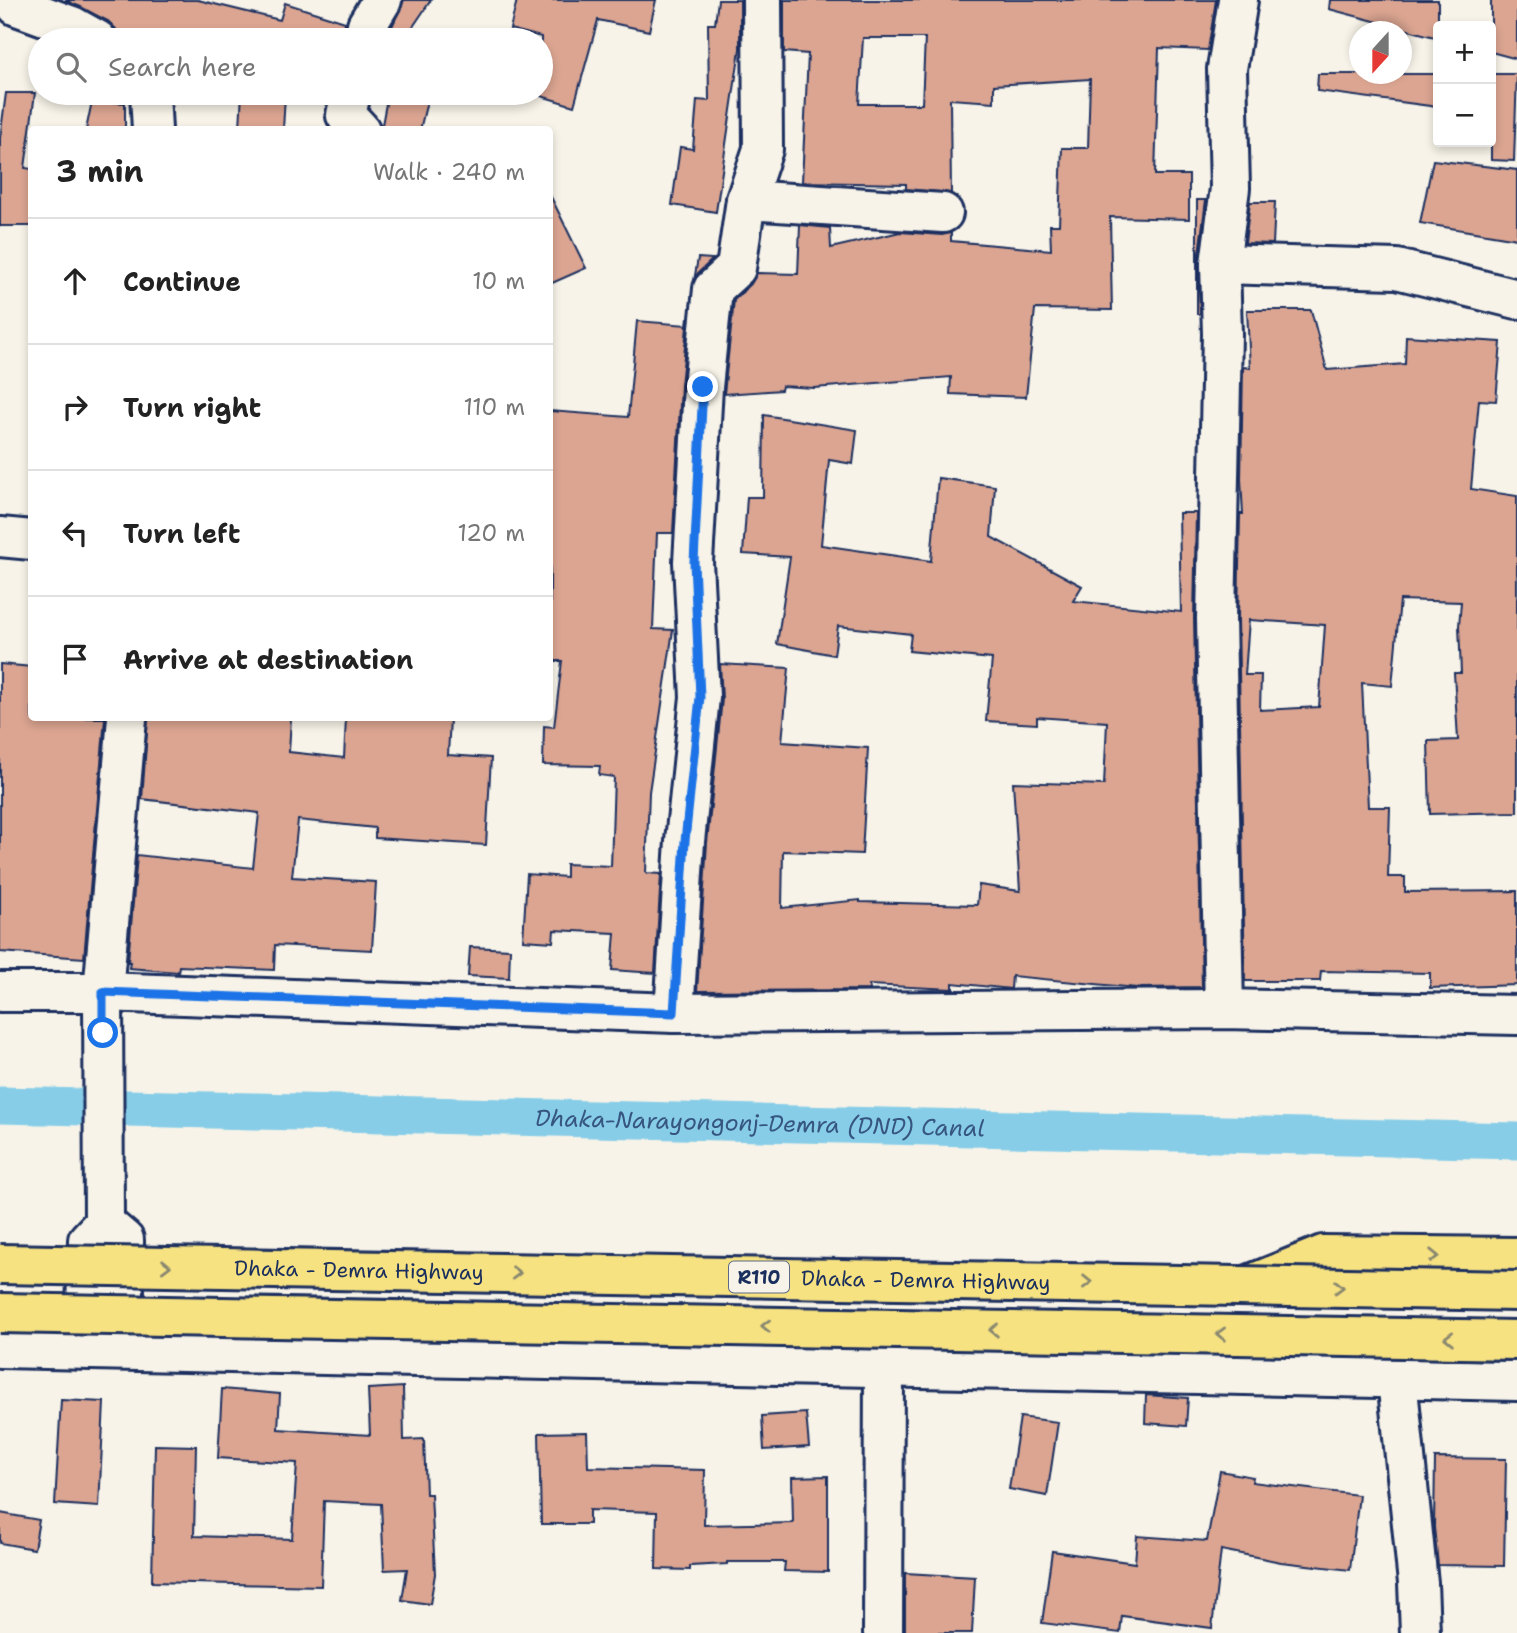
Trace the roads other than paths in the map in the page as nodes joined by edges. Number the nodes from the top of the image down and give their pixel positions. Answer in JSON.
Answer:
{"nodes":[{"id":1,"x":12,"y":0,"type":"edge"},
{"id":2,"x":382,"y":0,"type":"edge"},
{"id":3,"x":762,"y":0,"type":"edge"},
{"id":4,"x":1238,"y":0,"type":"edge"},
{"id":5,"x":76,"y":28,"type":"edge"},
{"id":6,"x":366,"y":28,"type":"edge"},
{"id":7,"x":151,"y":105,"type":"edge"},
{"id":8,"x":348,"y":105,"type":"edge"},
{"id":9,"x":152,"y":126,"type":"edge"},
{"id":10,"x":356,"y":126,"type":"edge"},
{"id":11,"x":746,"y":200,"type":"junction"},
{"id":12,"x":943,"y":213,"type":"dead end"},
{"id":13,"x":1220,"y":264,"type":"junction"},
{"id":14,"x":1517,"y":299,"type":"edge"},
{"id":15,"x":0,"y":537,"type":"edge"},
{"id":16,"x":28,"y":540,"type":"edge"},
{"id":17,"x":127,"y":721,"type":"edge"},
{"id":18,"x":0,"y":992,"type":"edge"},
{"id":19,"x":103,"y":992,"type":"junction"},
{"id":20,"x":1224,"y":1009,"type":"junction"},
{"id":21,"x":674,"y":1013,"type":"junction"},
{"id":22,"x":1517,"y":1015,"type":"edge"},
{"id":23,"x":104,"y":1209,"type":"junction"},
{"id":24,"x":1517,"y":1257,"type":"edge"},
{"id":25,"x":0,"y":1264,"type":"edge"},
{"id":26,"x":1249,"y":1285,"type":"junction"},
{"id":27,"x":1517,"y":1291,"type":"edge"},
{"id":28,"x":0,"y":1313,"type":"edge"},
{"id":29,"x":1517,"y":1340,"type":"edge"},
{"id":30,"x":0,"y":1349,"type":"edge"},
{"id":31,"x":85,"y":1350,"type":"junction"},
{"id":32,"x":124,"y":1351,"type":"junction"},
{"id":33,"x":884,"y":1368,"type":"junction"},
{"id":34,"x":1397,"y":1379,"type":"junction"},
{"id":35,"x":1517,"y":1381,"type":"edge"},
{"id":36,"x":883,"y":1633,"type":"edge"},
{"id":37,"x":1420,"y":1633,"type":"edge"}],
"edges":[{"from":1,"to":5,"type":"street"},
{"from":2,"to":6,"type":"street"},
{"from":3,"to":11,"type":"street"},
{"from":4,"to":13,"type":"street"},
{"from":7,"to":9,"type":"street"},
{"from":8,"to":10,"type":"street"},
{"from":11,"to":12,"type":"street"},
{"from":11,"to":21,"type":"street"},
{"from":13,"to":14,"type":"street"},
{"from":13,"to":20,"type":"street"},
{"from":15,"to":16,"type":"street"},
{"from":17,"to":19,"type":"street"},
{"from":18,"to":19,"type":"street"},
{"from":19,"to":21,"type":"street"},
{"from":19,"to":23,"type":"street"},
{"from":20,"to":21,"type":"street"},
{"from":20,"to":22,"type":"street"},
{"from":23,"to":31,"type":"street"},
{"from":23,"to":32,"type":"street"},
{"from":26,"to":24,"type":"main road","one_way":true},
{"from":25,"to":26,"type":"main road","name":"Dhaka - Demra Highway","number":"R110","one_way":true,"bridge":true},
{"from":26,"to":27,"type":"main road","name":"Dhaka - Demra Highway","number":"R110","one_way":true,"bridge":true},
{"from":29,"to":28,"type":"main road","one_way":true,"bridge":true},
{"from":30,"to":31,"type":"street"},
{"from":31,"to":32,"type":"street"},
{"from":32,"to":33,"type":"street"},
{"from":33,"to":34,"type":"street"},
{"from":33,"to":36,"type":"street"},
{"from":34,"to":35,"type":"street"},
{"from":34,"to":37,"type":"street"}]}
